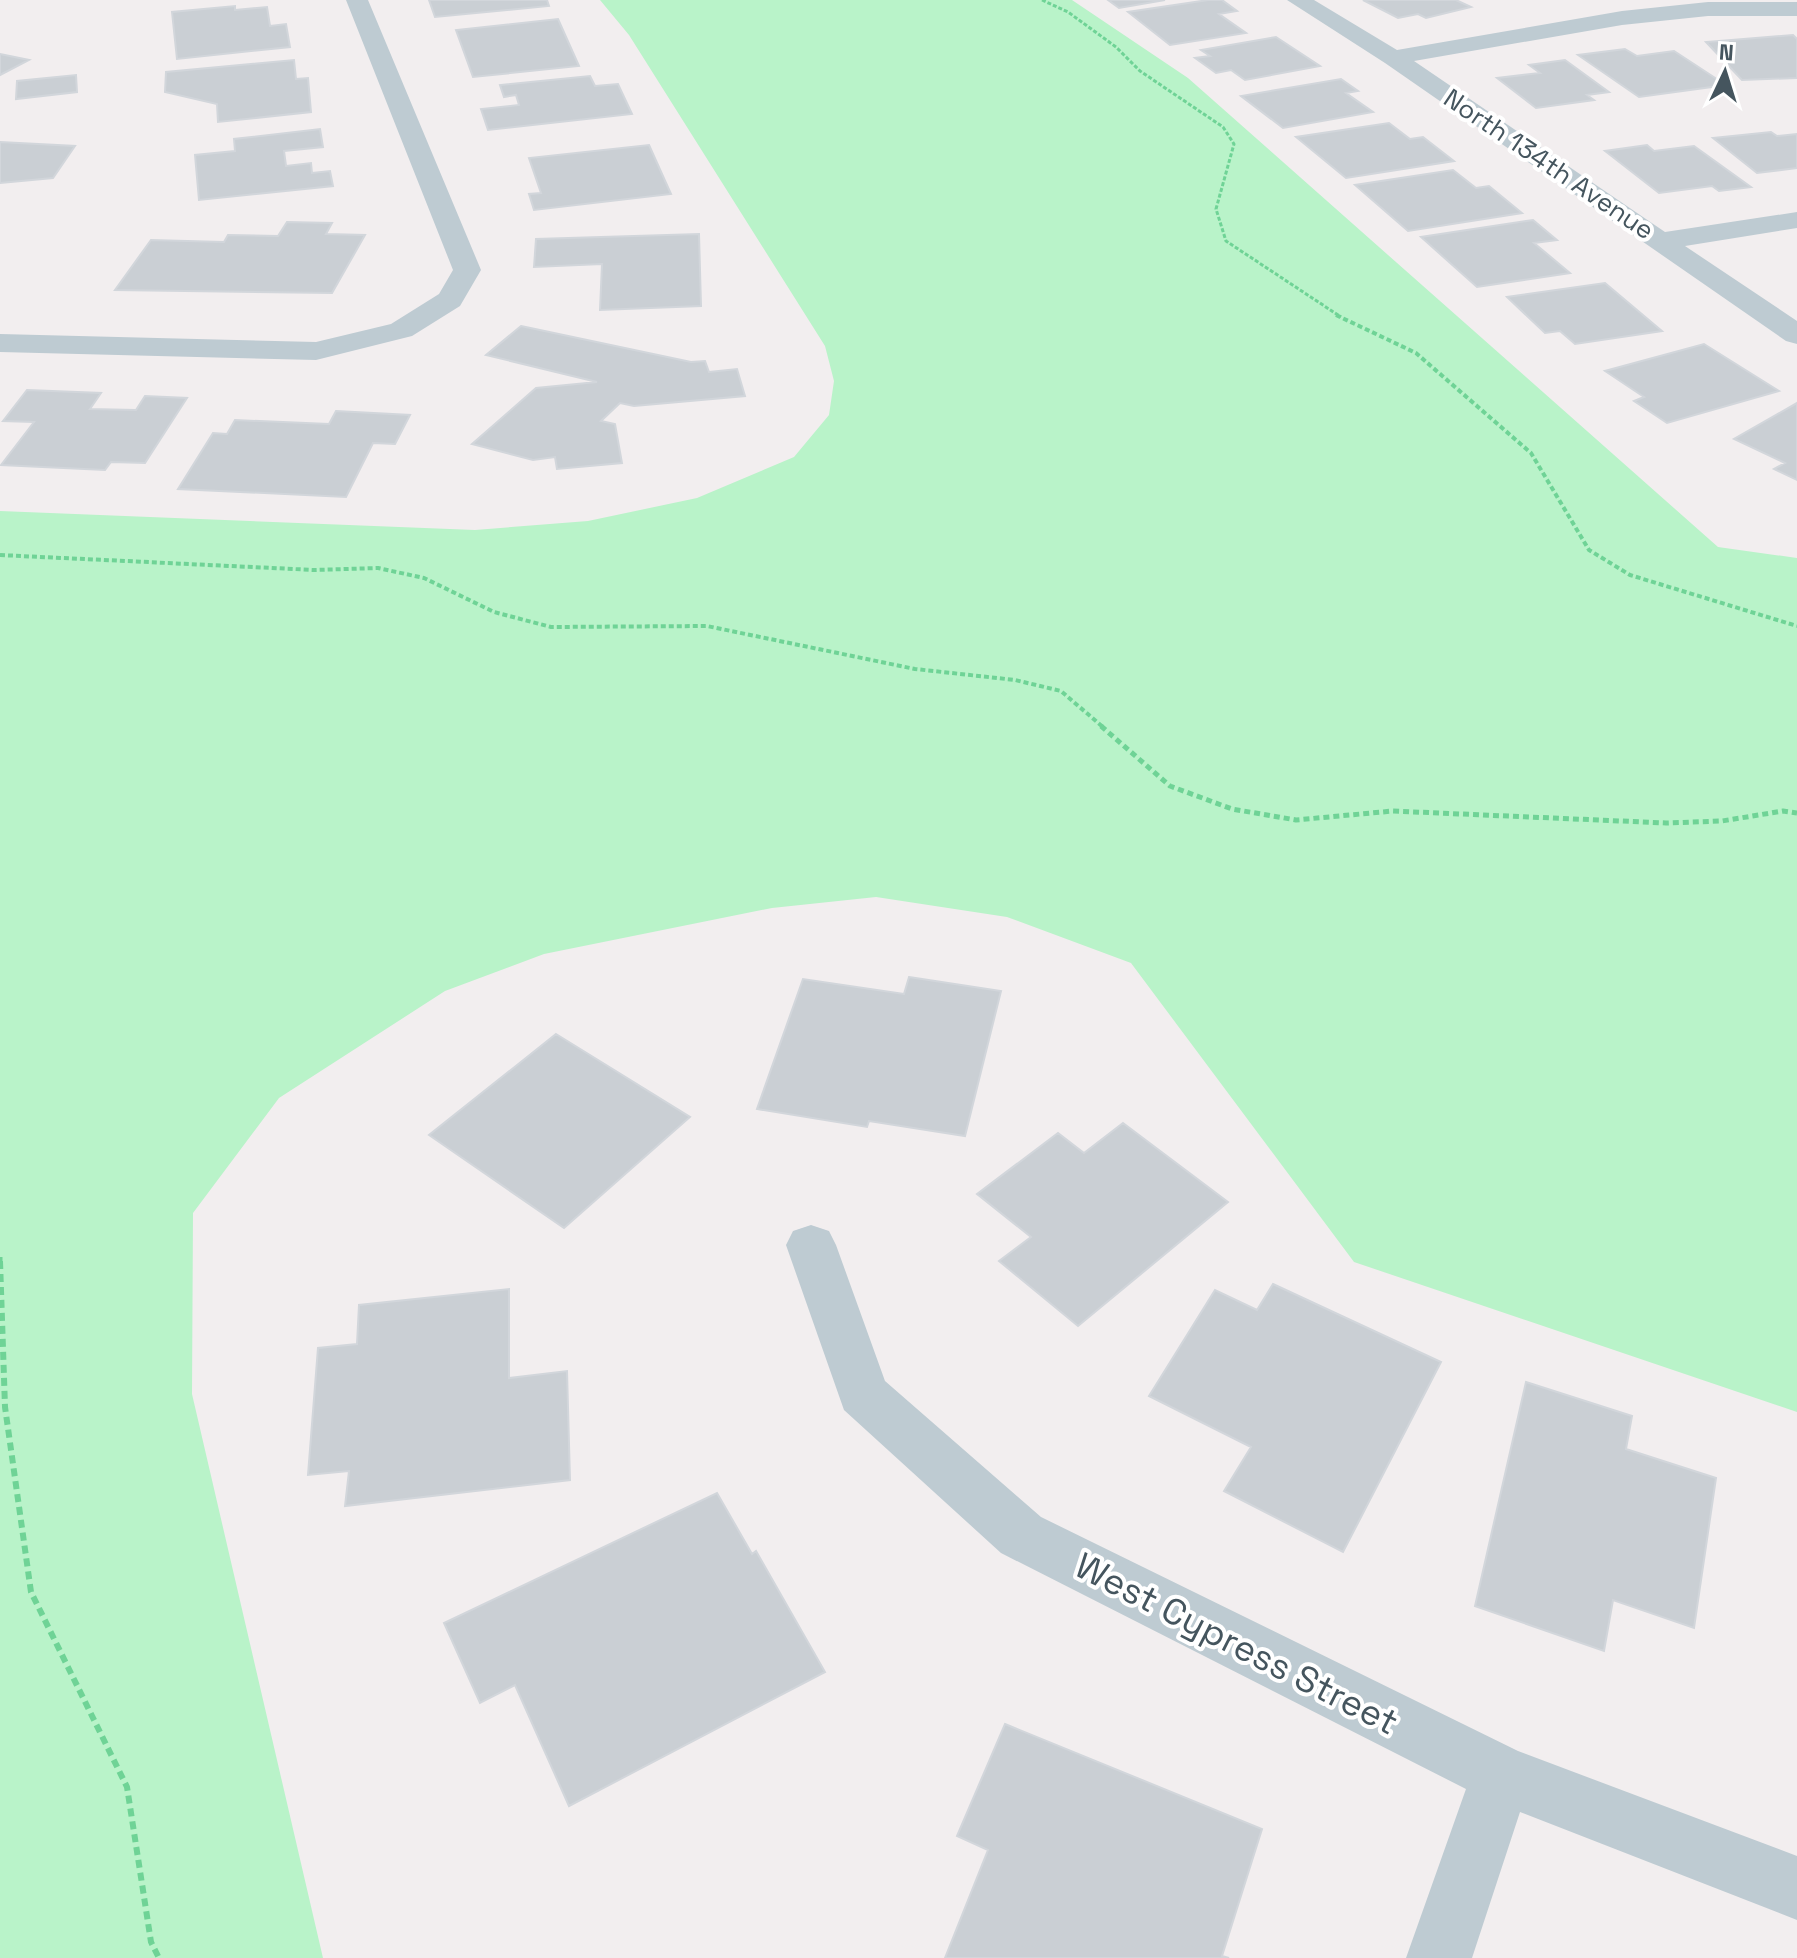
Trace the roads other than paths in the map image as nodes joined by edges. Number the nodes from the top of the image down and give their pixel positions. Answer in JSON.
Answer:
{"nodes":[{"id":1,"x":357,"y":0,"type":"edge"},
{"id":2,"x":1298,"y":0,"type":"edge"},
{"id":3,"x":1797,"y":9,"type":"edge"},
{"id":4,"x":1393,"y":58,"type":"junction"},
{"id":5,"x":1797,"y":220,"type":"edge"},
{"id":6,"x":1661,"y":241,"type":"junction"},
{"id":7,"x":1797,"y":335,"type":"edge"},
{"id":8,"x":0,"y":343,"type":"edge"},
{"id":9,"x":811,"y":1245,"type":"dead end"},
{"id":10,"x":1502,"y":1775,"type":"junction"},
{"id":11,"x":1797,"y":1888,"type":"edge"},
{"id":12,"x":1439,"y":1958,"type":"edge"}],
"edges":[{"from":1,"to":8,"type":"street"},
{"from":2,"to":4,"type":"street","name":"North 134th Avenue"},
{"from":3,"to":4,"type":"street"},
{"from":4,"to":6,"type":"street","name":"North 134th Avenue"},
{"from":5,"to":6,"type":"street"},
{"from":6,"to":7,"type":"street","name":"North 134th Avenue"},
{"from":9,"to":10,"type":"street","name":"West Cypress Street"},
{"from":10,"to":11,"type":"street","name":"West Cypress Street"},
{"from":10,"to":12,"type":"street"}]}
